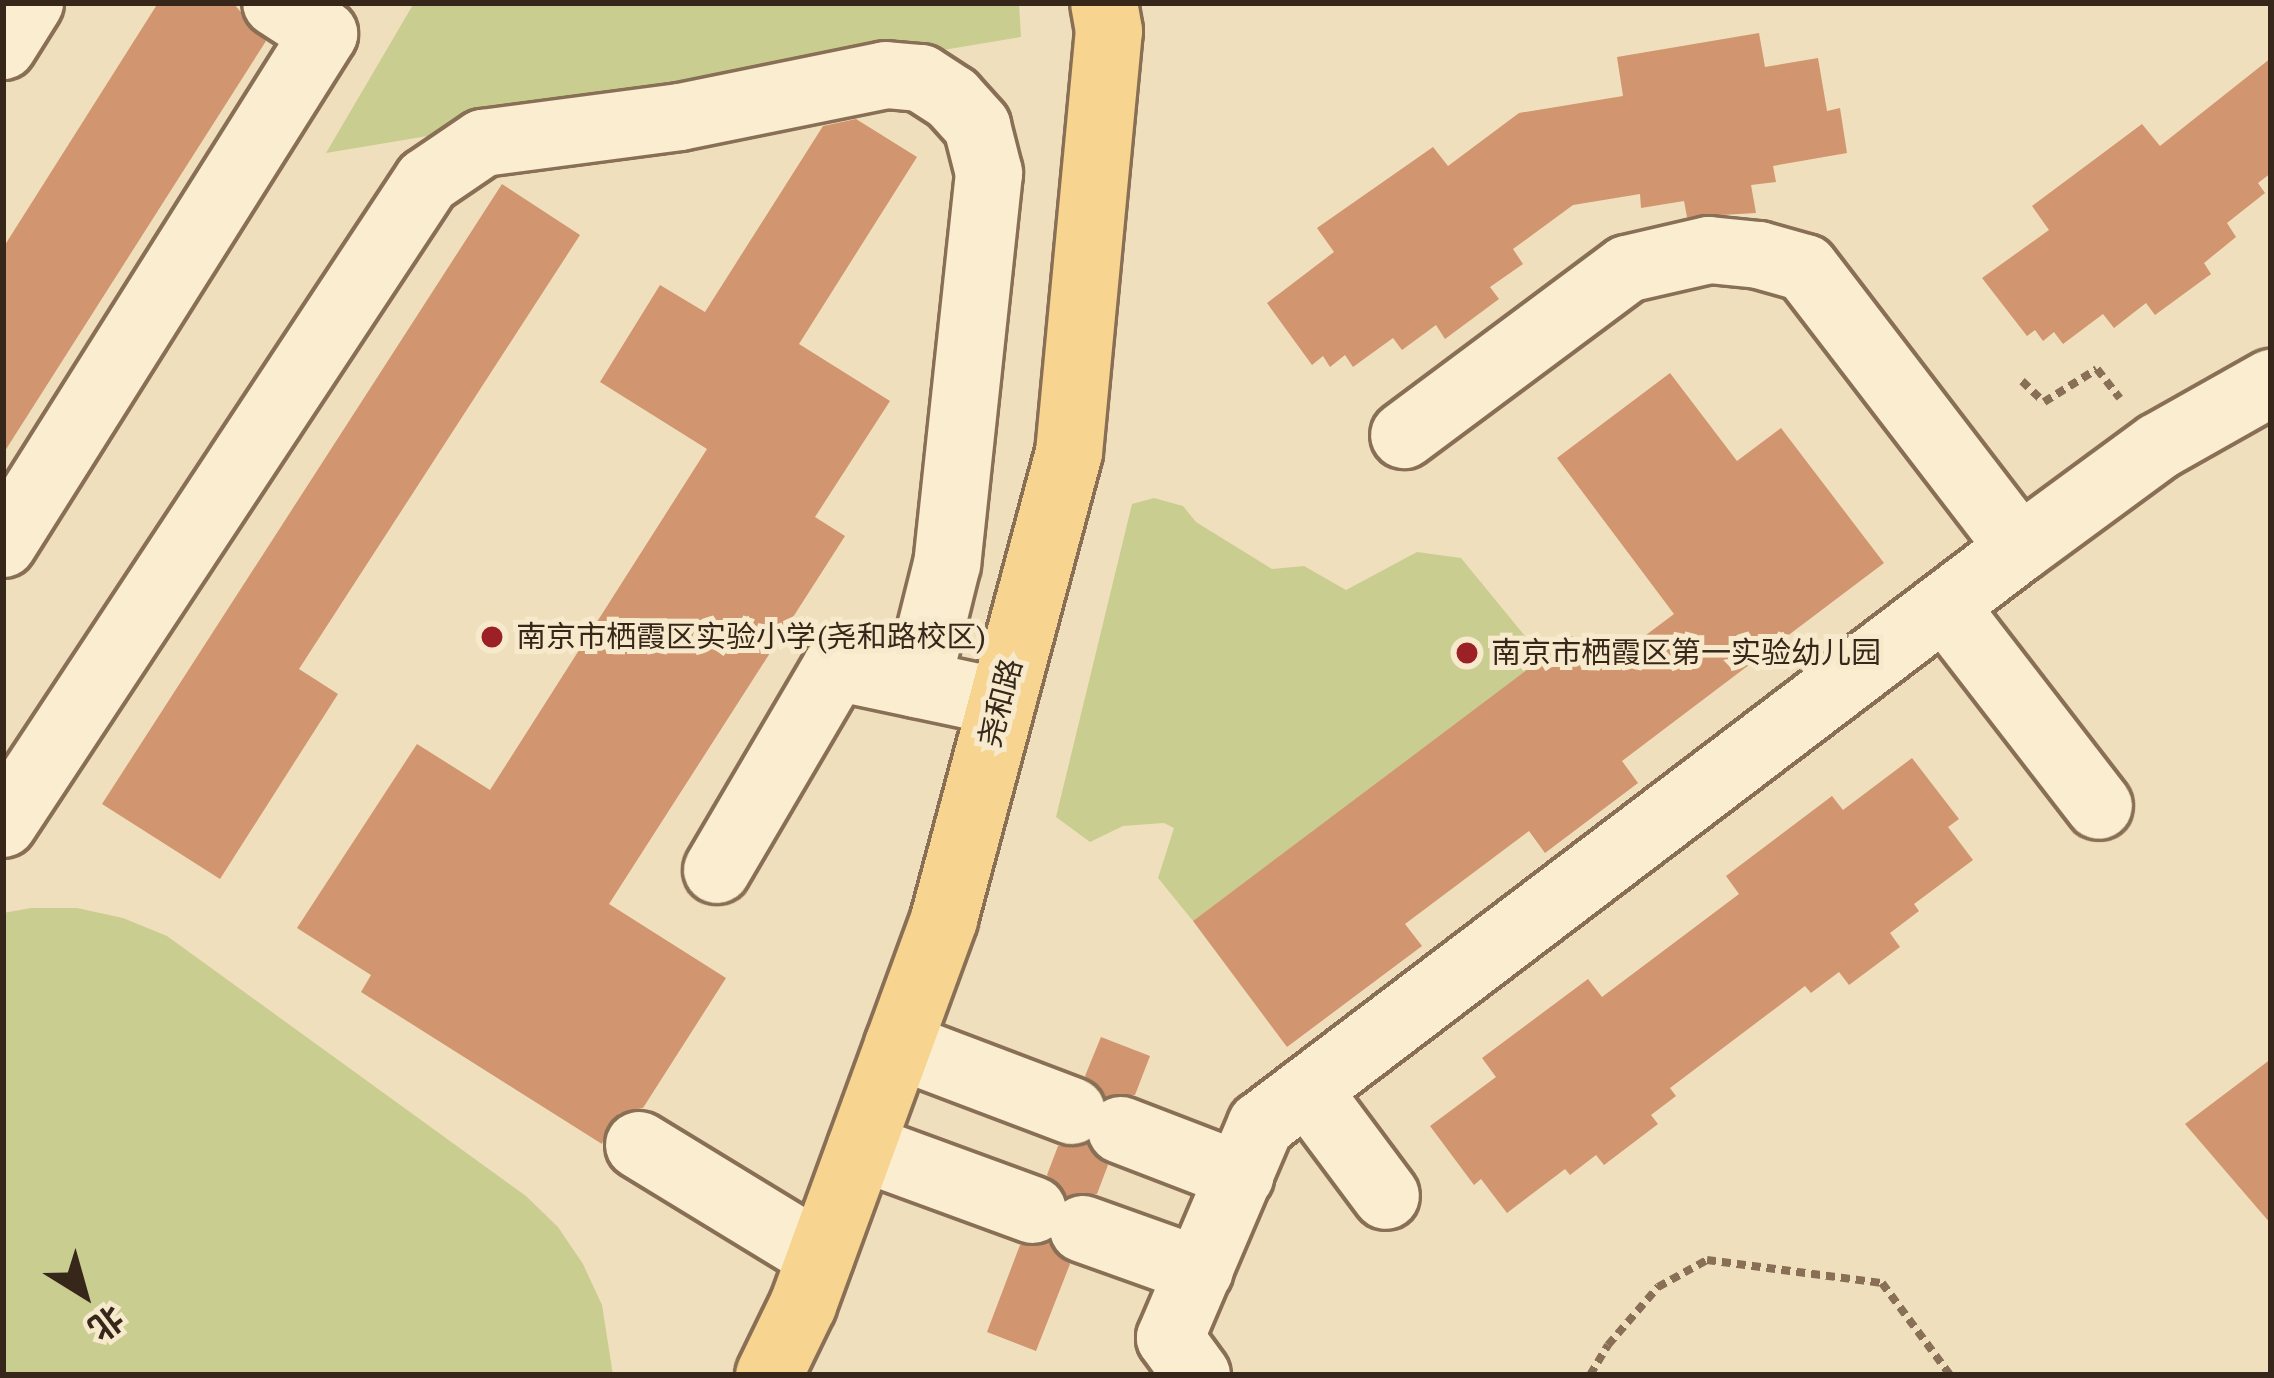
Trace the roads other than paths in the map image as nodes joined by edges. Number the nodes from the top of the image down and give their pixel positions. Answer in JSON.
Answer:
{"nodes":[{"id":1,"x":30,"y":3,"type":"edge"},
{"id":2,"x":276,"y":3,"type":"edge"},
{"id":3,"x":1104,"y":3,"type":"edge"},
{"id":4,"x":3,"y":46,"type":"edge"},
{"id":5,"x":2271,"y":383,"type":"edge"},
{"id":6,"x":1404,"y":435,"type":"dead end"},
{"id":7,"x":3,"y":544,"type":"edge"},
{"id":8,"x":2020,"y":548,"type":"junction"},
{"id":9,"x":1946,"y":608,"type":"junction"},
{"id":10,"x":917,"y":684,"type":"junction"},
{"id":11,"x":1001,"y":702,"type":"junction"},
{"id":12,"x":2099,"y":806,"type":"dead end"},
{"id":13,"x":3,"y":824,"type":"edge"},
{"id":14,"x":717,"y":870,"type":"dead end"},
{"id":15,"x":898,"y":1045,"type":"junction"},
{"id":16,"x":1307,"y":1090,"type":"junction"},
{"id":17,"x":639,"y":1144,"type":"dead end"},
{"id":18,"x":861,"y":1147,"type":"junction"},
{"id":19,"x":1240,"y":1176,"type":"junction"},
{"id":20,"x":1386,"y":1196,"type":"dead end"},
{"id":21,"x":821,"y":1256,"type":"junction"},
{"id":22,"x":1200,"y":1271,"type":"junction"},
{"id":23,"x":769,"y":1375,"type":"edge"},
{"id":24,"x":1197,"y":1375,"type":"edge"}],
"edges":[{"from":1,"to":4,"type":"street"},
{"from":2,"to":7,"type":"street"},
{"from":3,"to":11,"type":"main road","name":"尧和路"},
{"from":5,"to":8,"type":"street"},
{"from":6,"to":8,"type":"street"},
{"from":8,"to":9,"type":"street"},
{"from":9,"to":12,"type":"street"},
{"from":9,"to":16,"type":"street"},
{"from":10,"to":11,"type":"street"},
{"from":10,"to":13,"type":"street"},
{"from":10,"to":14,"type":"street"},
{"from":11,"to":15,"type":"main road","name":"尧和路"},
{"from":15,"to":18,"type":"main road","name":"尧和路"},
{"from":15,"to":19,"type":"street"},
{"from":16,"to":19,"type":"street"},
{"from":16,"to":20,"type":"street"},
{"from":17,"to":21,"type":"street"},
{"from":18,"to":21,"type":"main road","name":"尧和路"},
{"from":18,"to":22,"type":"street"},
{"from":19,"to":22,"type":"street"},
{"from":21,"to":23,"type":"main road","name":"尧和路"},
{"from":22,"to":24,"type":"street"}]}
